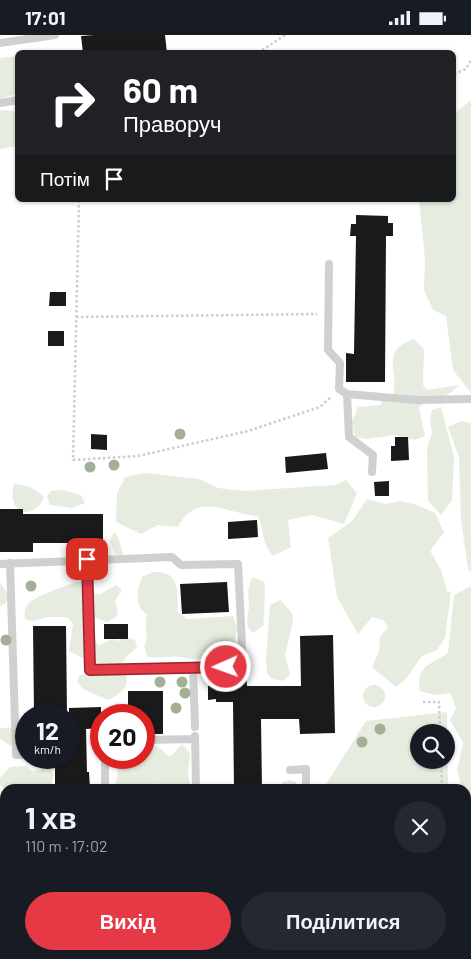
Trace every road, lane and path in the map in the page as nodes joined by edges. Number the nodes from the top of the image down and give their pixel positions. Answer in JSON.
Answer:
{"nodes":[{"id":1,"x":2,"y":35,"type":"edge"},
{"id":2,"x":54,"y":35,"type":"edge"},
{"id":3,"x":285,"y":35,"type":"edge"},
{"id":4,"x":0,"y":41,"type":"edge"},
{"id":5,"x":262,"y":50,"type":"edge"},
{"id":6,"x":471,"y":60,"type":"edge"},
{"id":7,"x":456,"y":73,"type":"edge"},
{"id":8,"x":15,"y":100,"type":"edge"},
{"id":9,"x":0,"y":103,"type":"edge"},
{"id":10,"x":79,"y":202,"type":"edge"},
{"id":11,"x":329,"y":264,"type":"dead end"},
{"id":12,"x":328,"y":313,"type":"junction"},
{"id":13,"x":76,"y":317,"type":"junction"},
{"id":14,"x":339,"y":389,"type":"junction"},
{"id":15,"x":346,"y":394,"type":"junction"},
{"id":16,"x":471,"y":399,"type":"edge"},
{"id":17,"x":372,"y":472,"type":"dead end"},
{"id":18,"x":87,"y":559,"type":"junction"},
{"id":19,"x":0,"y":563,"type":"edge"},
{"id":20,"x":10,"y":563,"type":"junction"},
{"id":21,"x":193,"y":668,"type":"junction"},
{"id":22,"x":423,"y":702,"type":"dead end"},
{"id":23,"x":15,"y":723,"type":"edge"},
{"id":24,"x":440,"y":724,"type":"edge"},
{"id":25,"x":195,"y":727,"type":"dead end"},
{"id":26,"x":155,"y":739,"type":"edge"},
{"id":27,"x":105,"y":769,"type":"edge"},
{"id":28,"x":290,"y":769,"type":"dead end"},
{"id":29,"x":441,"y":769,"type":"edge"},
{"id":30,"x":105,"y":784,"type":"edge"},
{"id":31,"x":196,"y":784,"type":"edge"},
{"id":32,"x":306,"y":784,"type":"edge"},
{"id":33,"x":442,"y":784,"type":"edge"}],
"edges":[{"from":1,"to":4,"type":"lane"},
{"from":2,"to":4,"type":"lane"},
{"from":3,"to":5,"type":"path"},
{"from":6,"to":7,"type":"path"},
{"from":8,"to":9,"type":"lane"},
{"from":10,"to":13,"type":"path"},
{"from":11,"to":12,"type":"lane"},
{"from":12,"to":13,"type":"path"},
{"from":12,"to":14,"type":"lane"},
{"from":13,"to":14,"type":"path"},
{"from":14,"to":15,"type":"lane"},
{"from":15,"to":16,"type":"lane"},
{"from":15,"to":17,"type":"lane"},
{"from":18,"to":20,"type":"lane"},
{"from":18,"to":21,"type":"lane"},
{"from":18,"to":21,"type":"lane"},
{"from":19,"to":20,"type":"lane"},
{"from":20,"to":23,"type":"lane"},
{"from":21,"to":25,"type":"lane"},
{"from":22,"to":24,"type":"path"},
{"from":26,"to":31,"type":"lane"},
{"from":27,"to":30,"type":"lane"},
{"from":28,"to":32,"type":"lane"},
{"from":29,"to":33,"type":"path"}]}
